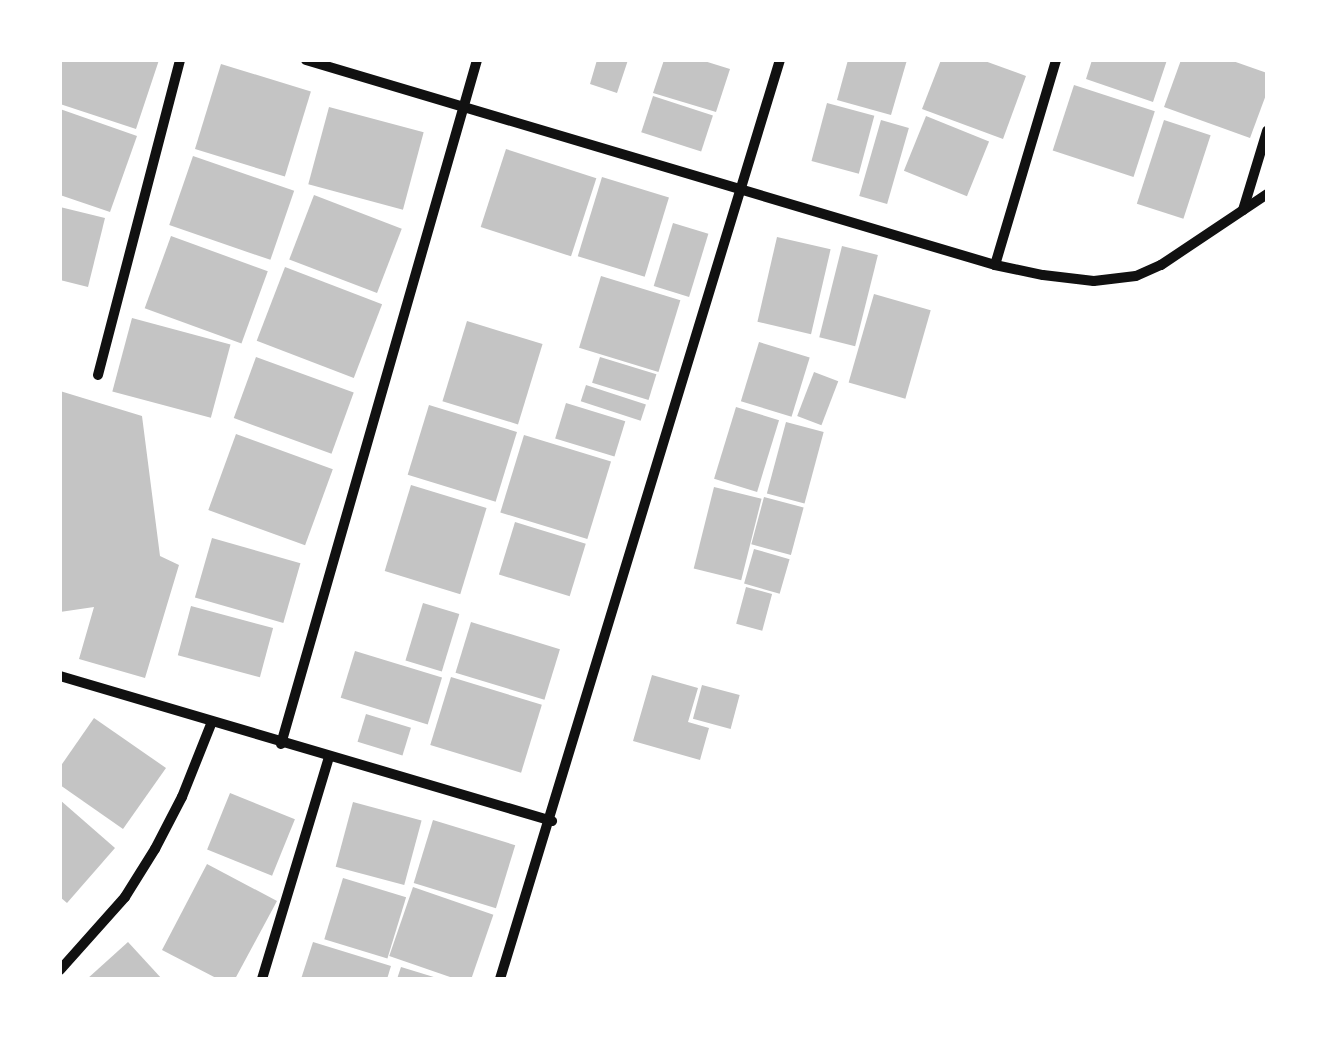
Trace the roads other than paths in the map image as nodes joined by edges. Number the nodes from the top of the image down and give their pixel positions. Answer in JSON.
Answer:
{"nodes":[{"id":1,"x":180,"y":60,"type":"edge"},
{"id":2,"x":306,"y":60,"type":"edge"},
{"id":3,"x":477,"y":60,"type":"edge"},
{"id":4,"x":780,"y":60,"type":"edge"},
{"id":5,"x":1056,"y":60,"type":"edge"},
{"id":6,"x":463,"y":106,"type":"junction"},
{"id":7,"x":1267,"y":131,"type":"edge"},
{"id":8,"x":740,"y":188,"type":"junction"},
{"id":9,"x":1267,"y":194,"type":"edge"},
{"id":10,"x":1243,"y":210,"type":"junction"},
{"id":11,"x":995,"y":265,"type":"junction"},
{"id":12,"x":98,"y":374,"type":"dead end"},
{"id":13,"x":60,"y":676,"type":"edge"},
{"id":14,"x":210,"y":724,"type":"junction"},
{"id":15,"x":281,"y":744,"type":"junction"},
{"id":16,"x":329,"y":757,"type":"junction"},
{"id":17,"x":552,"y":821,"type":"junction"},
{"id":18,"x":60,"y":970,"type":"edge"},
{"id":19,"x":262,"y":979,"type":"edge"},
{"id":20,"x":500,"y":979,"type":"edge"}],
"edges":[{"from":1,"to":12,"type":"street"},
{"from":2,"to":6,"type":"street"},
{"from":3,"to":6,"type":"street"},
{"from":4,"to":8,"type":"street"},
{"from":5,"to":11,"type":"street"},
{"from":6,"to":8,"type":"street"},
{"from":6,"to":15,"type":"street"},
{"from":7,"to":10,"type":"street"},
{"from":8,"to":11,"type":"street"},
{"from":8,"to":17,"type":"street"},
{"from":9,"to":10,"type":"street"},
{"from":10,"to":11,"type":"street"},
{"from":13,"to":14,"type":"street"},
{"from":14,"to":15,"type":"street"},
{"from":14,"to":18,"type":"street"},
{"from":15,"to":16,"type":"street"},
{"from":16,"to":17,"type":"street"},
{"from":16,"to":19,"type":"street"},
{"from":17,"to":20,"type":"street"}]}
